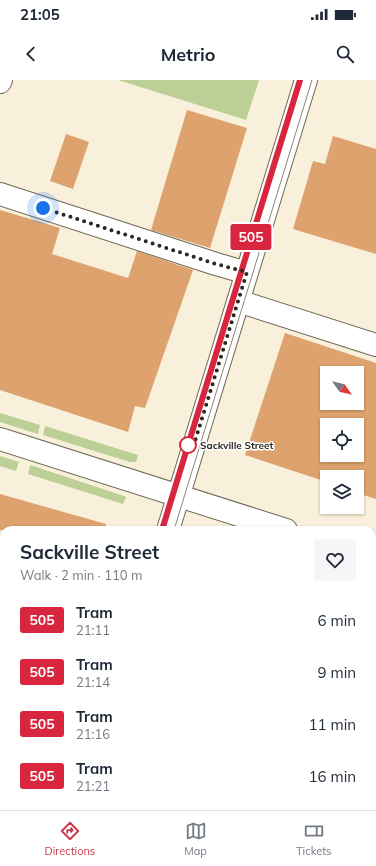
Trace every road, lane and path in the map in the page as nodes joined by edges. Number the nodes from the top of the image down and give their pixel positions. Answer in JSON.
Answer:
{"nodes":[{"id":1,"x":306,"y":80,"type":"edge"},
{"id":2,"x":0,"y":194,"type":"edge"},
{"id":3,"x":247,"y":272,"type":"junction"},
{"id":4,"x":238,"y":301,"type":"junction"},
{"id":5,"x":376,"y":345,"type":"edge"},
{"id":6,"x":0,"y":440,"type":"edge"},
{"id":7,"x":179,"y":496,"type":"junction"},
{"id":8,"x":169,"y":526,"type":"edge"},
{"id":9,"x":273,"y":526,"type":"edge"}],
"edges":[{"from":1,"to":3,"type":"street"},
{"from":2,"to":3,"type":"street"},
{"from":3,"to":4,"type":"street"},
{"from":4,"to":5,"type":"street"},
{"from":4,"to":7,"type":"street"},
{"from":6,"to":7,"type":"street"},
{"from":7,"to":8,"type":"street"},
{"from":7,"to":9,"type":"street"}]}
